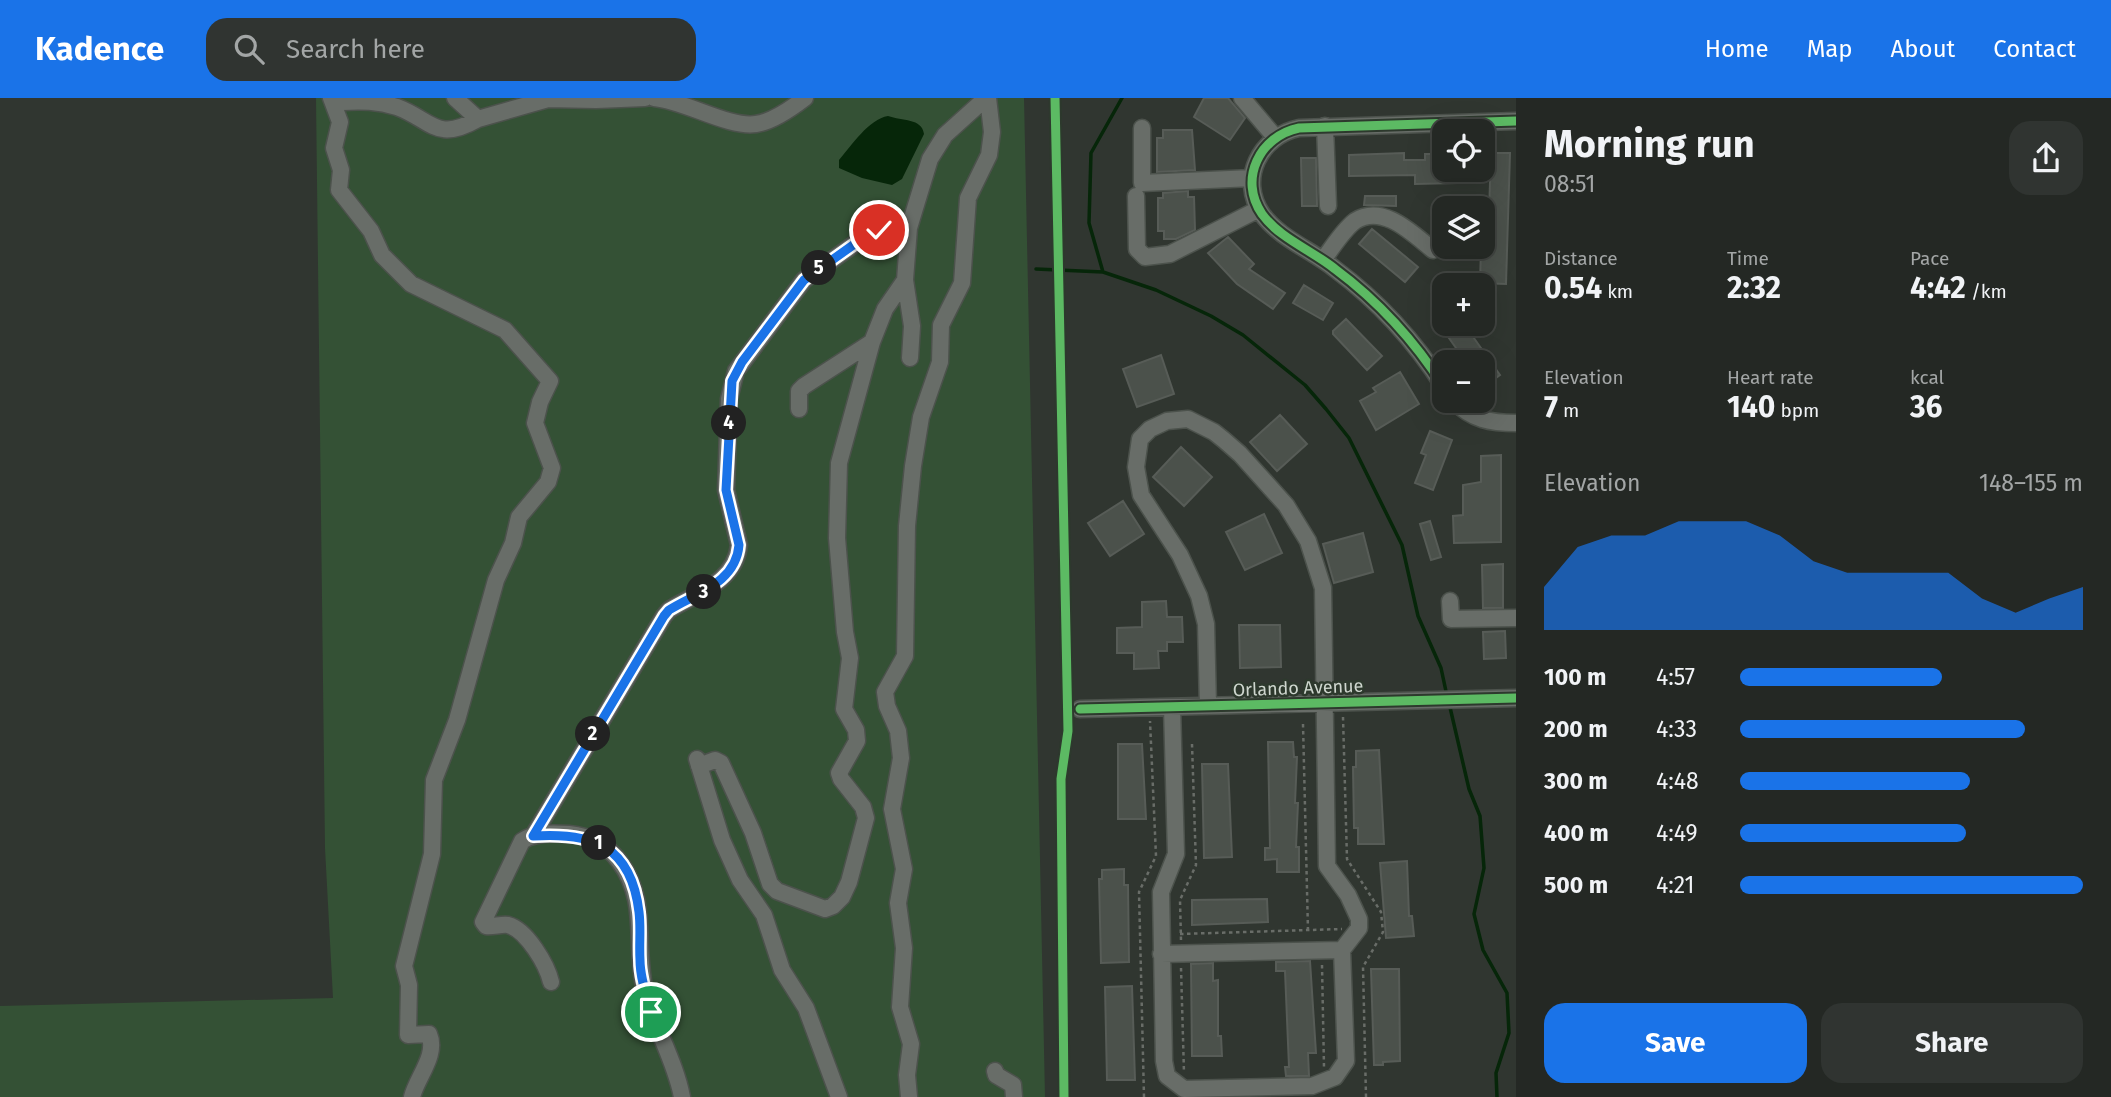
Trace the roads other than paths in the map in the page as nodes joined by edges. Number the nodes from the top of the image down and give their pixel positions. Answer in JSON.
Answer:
{"nodes":[{"id":1,"x":455,"y":98,"type":"edge"},
{"id":2,"x":645,"y":98,"type":"edge"},
{"id":3,"x":654,"y":98,"type":"edge"},
{"id":4,"x":805,"y":98,"type":"edge"},
{"id":5,"x":987,"y":98,"type":"edge"},
{"id":6,"x":1242,"y":98,"type":"edge"},
{"id":7,"x":341,"y":101,"type":"edge"},
{"id":8,"x":478,"y":119,"type":"junction"},
{"id":9,"x":1516,"y":121,"type":"edge"},
{"id":10,"x":1325,"y":126,"type":"junction"},
{"id":11,"x":1142,"y":128,"type":"dead end"},
{"id":12,"x":1275,"y":137,"type":"junction"},
{"id":13,"x":1252,"y":182,"type":"junction"},
{"id":14,"x":1136,"y":196,"type":"dead end"},
{"id":15,"x":1328,"y":206,"type":"dead end"},
{"id":16,"x":1259,"y":209,"type":"junction"},
{"id":17,"x":911,"y":225,"type":"junction"},
{"id":18,"x":1432,"y":249,"type":"edge"},
{"id":19,"x":1323,"y":260,"type":"junction"},
{"id":20,"x":905,"y":280,"type":"junction"},
{"id":21,"x":872,"y":342,"type":"junction"},
{"id":22,"x":909,"y":358,"type":"dead end"},
{"id":23,"x":1432,"y":368,"type":"edge"},
{"id":24,"x":799,"y":409,"type":"dead end"},
{"id":25,"x":1468,"y":413,"type":"edge"},
{"id":26,"x":1516,"y":423,"type":"edge"},
{"id":27,"x":1450,"y":601,"type":"dead end"},
{"id":28,"x":1516,"y":618,"type":"edge"},
{"id":29,"x":1516,"y":698,"type":"edge"},
{"id":30,"x":1324,"y":703,"type":"junction"},
{"id":31,"x":1208,"y":706,"type":"junction"},
{"id":32,"x":1172,"y":707,"type":"junction"},
{"id":33,"x":1080,"y":709,"type":"dead end"},
{"id":34,"x":533,"y":836,"type":"junction"},
{"id":35,"x":1342,"y":950,"type":"junction"},
{"id":36,"x":1161,"y":954,"type":"junction"},
{"id":37,"x":551,"y":982,"type":"dead end"},
{"id":38,"x":995,"y":1071,"type":"dead end"},
{"id":39,"x":412,"y":1097,"type":"edge"},
{"id":40,"x":682,"y":1097,"type":"edge"},
{"id":41,"x":839,"y":1097,"type":"edge"},
{"id":42,"x":909,"y":1097,"type":"edge"},
{"id":43,"x":1014,"y":1097,"type":"edge"}],
"edges":[{"from":1,"to":8,"type":"street"},
{"from":2,"to":8,"type":"street"},
{"from":3,"to":4,"type":"street"},
{"from":5,"to":17,"type":"street"},
{"from":5,"to":42,"type":"street"},
{"from":6,"to":12,"type":"street"},
{"from":7,"to":8,"type":"street"},
{"from":7,"to":39,"type":"street"},
{"from":9,"to":10,"type":"street"},
{"from":10,"to":12,"type":"street"},
{"from":10,"to":15,"type":"street"},
{"from":11,"to":13,"type":"street"},
{"from":12,"to":13,"type":"street"},
{"from":13,"to":16,"type":"street"},
{"from":14,"to":16,"type":"street"},
{"from":16,"to":19,"type":"street"},
{"from":17,"to":20,"type":"street"},
{"from":17,"to":34,"type":"street"},
{"from":18,"to":19,"type":"street"},
{"from":19,"to":23,"type":"street"},
{"from":20,"to":21,"type":"street"},
{"from":20,"to":22,"type":"street"},
{"from":21,"to":24,"type":"street"},
{"from":21,"to":41,"type":"street"},
{"from":25,"to":26,"type":"street"},
{"from":27,"to":28,"type":"street"},
{"from":29,"to":30,"type":"street","name":"Orlando Avenue"},
{"from":30,"to":31,"type":"street","name":"Orlando Avenue"},
{"from":30,"to":31,"type":"street"},
{"from":30,"to":35,"type":"street"},
{"from":31,"to":32,"type":"street","name":"Orlando Avenue"},
{"from":32,"to":33,"type":"street","name":"Orlando Avenue"},
{"from":32,"to":36,"type":"street"},
{"from":34,"to":37,"type":"street"},
{"from":34,"to":40,"type":"street"},
{"from":35,"to":36,"type":"street"},
{"from":35,"to":36,"type":"street"},
{"from":38,"to":43,"type":"street"}]}
